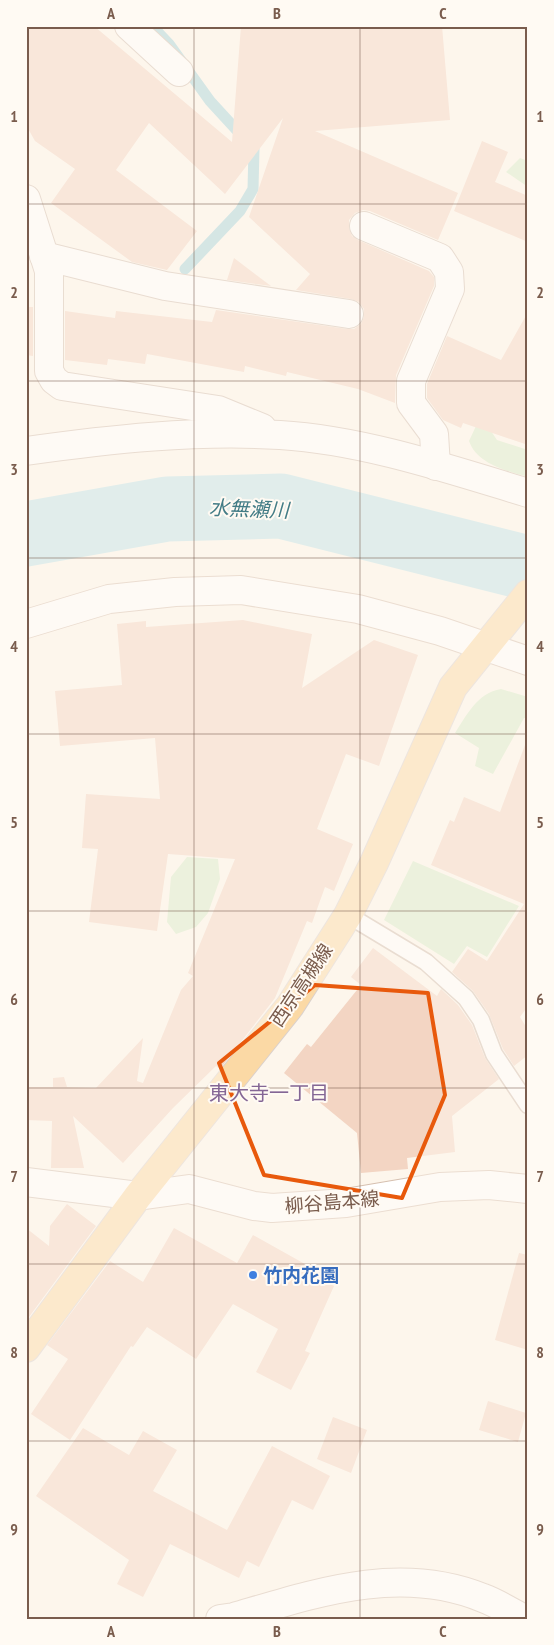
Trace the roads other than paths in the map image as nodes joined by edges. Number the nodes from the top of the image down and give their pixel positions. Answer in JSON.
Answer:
{"nodes":[{"id":1,"x":129,"y":26,"type":"edge"},
{"id":2,"x":179,"y":72,"type":"dead end"},
{"id":3,"x":26,"y":198,"type":"edge"},
{"id":4,"x":364,"y":226,"type":"dead end"},
{"id":5,"x":44,"y":256,"type":"junction"},
{"id":6,"x":348,"y":314,"type":"dead end"},
{"id":7,"x":281,"y":435,"type":"junction"},
{"id":8,"x":26,"y":450,"type":"edge"},
{"id":9,"x":436,"y":466,"type":"junction"},
{"id":10,"x":528,"y":493,"type":"edge"},
{"id":11,"x":528,"y":594,"type":"edge"},
{"id":12,"x":26,"y":624,"type":"edge"},
{"id":13,"x":494,"y":638,"type":"junction"},
{"id":14,"x":528,"y":662,"type":"edge"},
{"id":15,"x":348,"y":915,"type":"junction"},
{"id":16,"x":528,"y":1105,"type":"edge"},
{"id":17,"x":26,"y":1182,"type":"edge"},
{"id":18,"x":528,"y":1189,"type":"edge"},
{"id":19,"x":138,"y":1196,"type":"junction"},
{"id":20,"x":26,"y":1348,"type":"edge"},
{"id":21,"x":220,"y":1619,"type":"edge"},
{"id":22,"x":524,"y":1619,"type":"edge"}],
"edges":[{"from":1,"to":2,"type":"street"},
{"from":3,"to":5,"type":"street"},
{"from":4,"to":9,"type":"street"},
{"from":5,"to":6,"type":"street"},
{"from":5,"to":7,"type":"street"},
{"from":7,"to":8,"type":"street"},
{"from":7,"to":9,"type":"street"},
{"from":9,"to":10,"type":"street"},
{"from":11,"to":13,"type":"main road","name":"西京高槻線"},
{"from":12,"to":13,"type":"street"},
{"from":13,"to":14,"type":"street"},
{"from":13,"to":15,"type":"main road","name":"西京高槻線"},
{"from":15,"to":16,"type":"lane"},
{"from":15,"to":19,"type":"main road","name":"西京高槻線"},
{"from":17,"to":19,"type":"street","name":"柳谷島本線"},
{"from":18,"to":19,"type":"street","name":"柳谷島本線"},
{"from":19,"to":20,"type":"main road","name":"西京高槻線"},
{"from":21,"to":22,"type":"street"}]}
